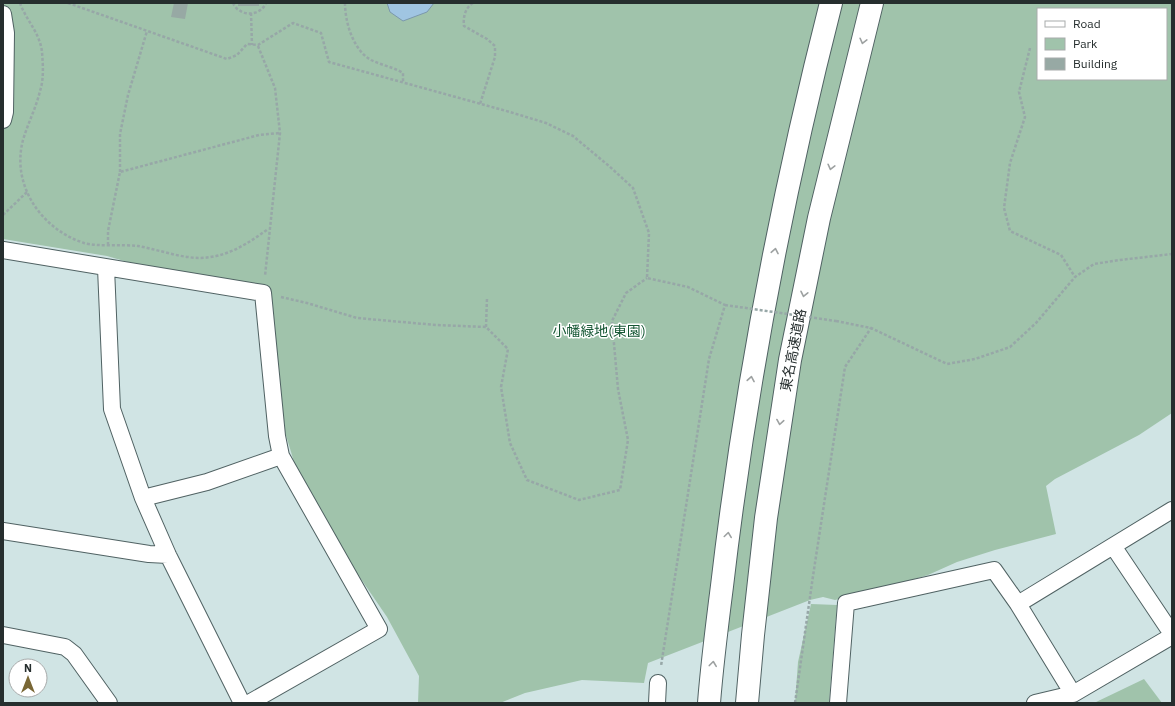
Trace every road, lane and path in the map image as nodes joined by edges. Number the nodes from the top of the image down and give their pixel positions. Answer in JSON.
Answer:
{"nodes":[{"id":1,"x":20,"y":3,"type":"edge"},
{"id":2,"x":68,"y":3,"type":"edge"},
{"id":3,"x":233,"y":3,"type":"edge"},
{"id":4,"x":266,"y":3,"type":"edge"},
{"id":5,"x":345,"y":3,"type":"edge"},
{"id":6,"x":473,"y":3,"type":"edge"},
{"id":7,"x":831,"y":3,"type":"edge"},
{"id":8,"x":872,"y":3,"type":"edge"},
{"id":9,"x":250,"y":13,"type":"junction"},
{"id":10,"x":3,"y":14,"type":"edge"},
{"id":11,"x":147,"y":31,"type":"junction"},
{"id":12,"x":252,"y":45,"type":"junction"},
{"id":13,"x":258,"y":45,"type":"junction"},
{"id":14,"x":1030,"y":48,"type":"dead end"},
{"id":15,"x":403,"y":83,"type":"junction"},
{"id":16,"x":480,"y":104,"type":"junction"},
{"id":17,"x":3,"y":120,"type":"edge"},
{"id":18,"x":280,"y":133,"type":"junction"},
{"id":19,"x":120,"y":172,"type":"junction"},
{"id":20,"x":27,"y":192,"type":"junction"},
{"id":21,"x":3,"y":215,"type":"edge"},
{"id":22,"x":269,"y":228,"type":"junction"},
{"id":23,"x":108,"y":245,"type":"junction"},
{"id":24,"x":3,"y":250,"type":"edge"},
{"id":25,"x":1172,"y":254,"type":"edge"},
{"id":26,"x":106,"y":268,"type":"junction"},
{"id":27,"x":1075,"y":277,"type":"junction"},
{"id":28,"x":647,"y":278,"type":"junction"},
{"id":29,"x":263,"y":293,"type":"junction"},
{"id":30,"x":487,"y":298,"type":"dead end"},
{"id":31,"x":724,"y":305,"type":"junction"},
{"id":32,"x":486,"y":328,"type":"junction"},
{"id":33,"x":871,"y":328,"type":"junction"},
{"id":34,"x":281,"y":456,"type":"junction"},
{"id":35,"x":142,"y":498,"type":"junction"},
{"id":36,"x":1172,"y":510,"type":"edge"},
{"id":37,"x":3,"y":531,"type":"edge"},
{"id":38,"x":1113,"y":546,"type":"junction"},
{"id":39,"x":168,"y":555,"type":"junction"},
{"id":40,"x":1018,"y":604,"type":"junction"},
{"id":41,"x":3,"y":635,"type":"edge"},
{"id":42,"x":1172,"y":635,"type":"edge"},
{"id":43,"x":658,"y":684,"type":"joint"},
{"id":44,"x":1073,"y":694,"type":"junction"},
{"id":45,"x":109,"y":703,"type":"edge"},
{"id":46,"x":242,"y":703,"type":"edge"},
{"id":47,"x":249,"y":703,"type":"edge"},
{"id":48,"x":657,"y":703,"type":"edge"},
{"id":49,"x":708,"y":703,"type":"edge"},
{"id":50,"x":747,"y":703,"type":"edge"},
{"id":51,"x":795,"y":703,"type":"edge"},
{"id":52,"x":838,"y":703,"type":"edge"},
{"id":53,"x":1035,"y":703,"type":"edge"}],
"edges":[{"from":1,"to":20,"type":"path"},
{"from":2,"to":11,"type":"path"},
{"from":3,"to":9,"type":"path"},
{"from":4,"to":9,"type":"path"},
{"from":5,"to":15,"type":"path"},
{"from":6,"to":16,"type":"path"},
{"from":49,"to":7,"type":"highway","one_way":true},
{"from":8,"to":50,"type":"highway","name":"東名高速道路","one_way":true},
{"from":9,"to":12,"type":"path"},
{"from":10,"to":17,"type":"street"},
{"from":11,"to":12,"type":"path"},
{"from":11,"to":19,"type":"path"},
{"from":12,"to":13,"type":"path"},
{"from":13,"to":15,"type":"path"},
{"from":13,"to":18,"type":"path"},
{"from":14,"to":27,"type":"path"},
{"from":15,"to":16,"type":"path"},
{"from":16,"to":28,"type":"path"},
{"from":18,"to":19,"type":"path"},
{"from":18,"to":22,"type":"path"},
{"from":19,"to":23,"type":"path"},
{"from":20,"to":21,"type":"path"},
{"from":20,"to":23,"type":"path"},
{"from":22,"to":23,"type":"path"},
{"from":22,"to":29,"type":"path"},
{"from":24,"to":26,"type":"street"},
{"from":25,"to":27,"type":"path"},
{"from":26,"to":29,"type":"street"},
{"from":26,"to":35,"type":"street"},
{"from":27,"to":33,"type":"path"},
{"from":28,"to":31,"type":"path"},
{"from":28,"to":32,"type":"path"},
{"from":29,"to":32,"type":"path"},
{"from":29,"to":34,"type":"street"},
{"from":30,"to":32,"type":"path"},
{"from":31,"to":33,"type":"path","bridge":true},
{"from":31,"to":43,"type":"path"},
{"from":33,"to":51,"type":"path"},
{"from":34,"to":35,"type":"street"},
{"from":34,"to":47,"type":"street"},
{"from":35,"to":39,"type":"street"},
{"from":36,"to":38,"type":"street"},
{"from":37,"to":39,"type":"street"},
{"from":38,"to":40,"type":"street"},
{"from":38,"to":42,"type":"street"},
{"from":39,"to":46,"type":"street"},
{"from":40,"to":44,"type":"street"},
{"from":40,"to":52,"type":"street"},
{"from":41,"to":45,"type":"street"},
{"from":42,"to":44,"type":"street"},
{"from":43,"to":48,"type":"street"},
{"from":44,"to":53,"type":"street"}]}
